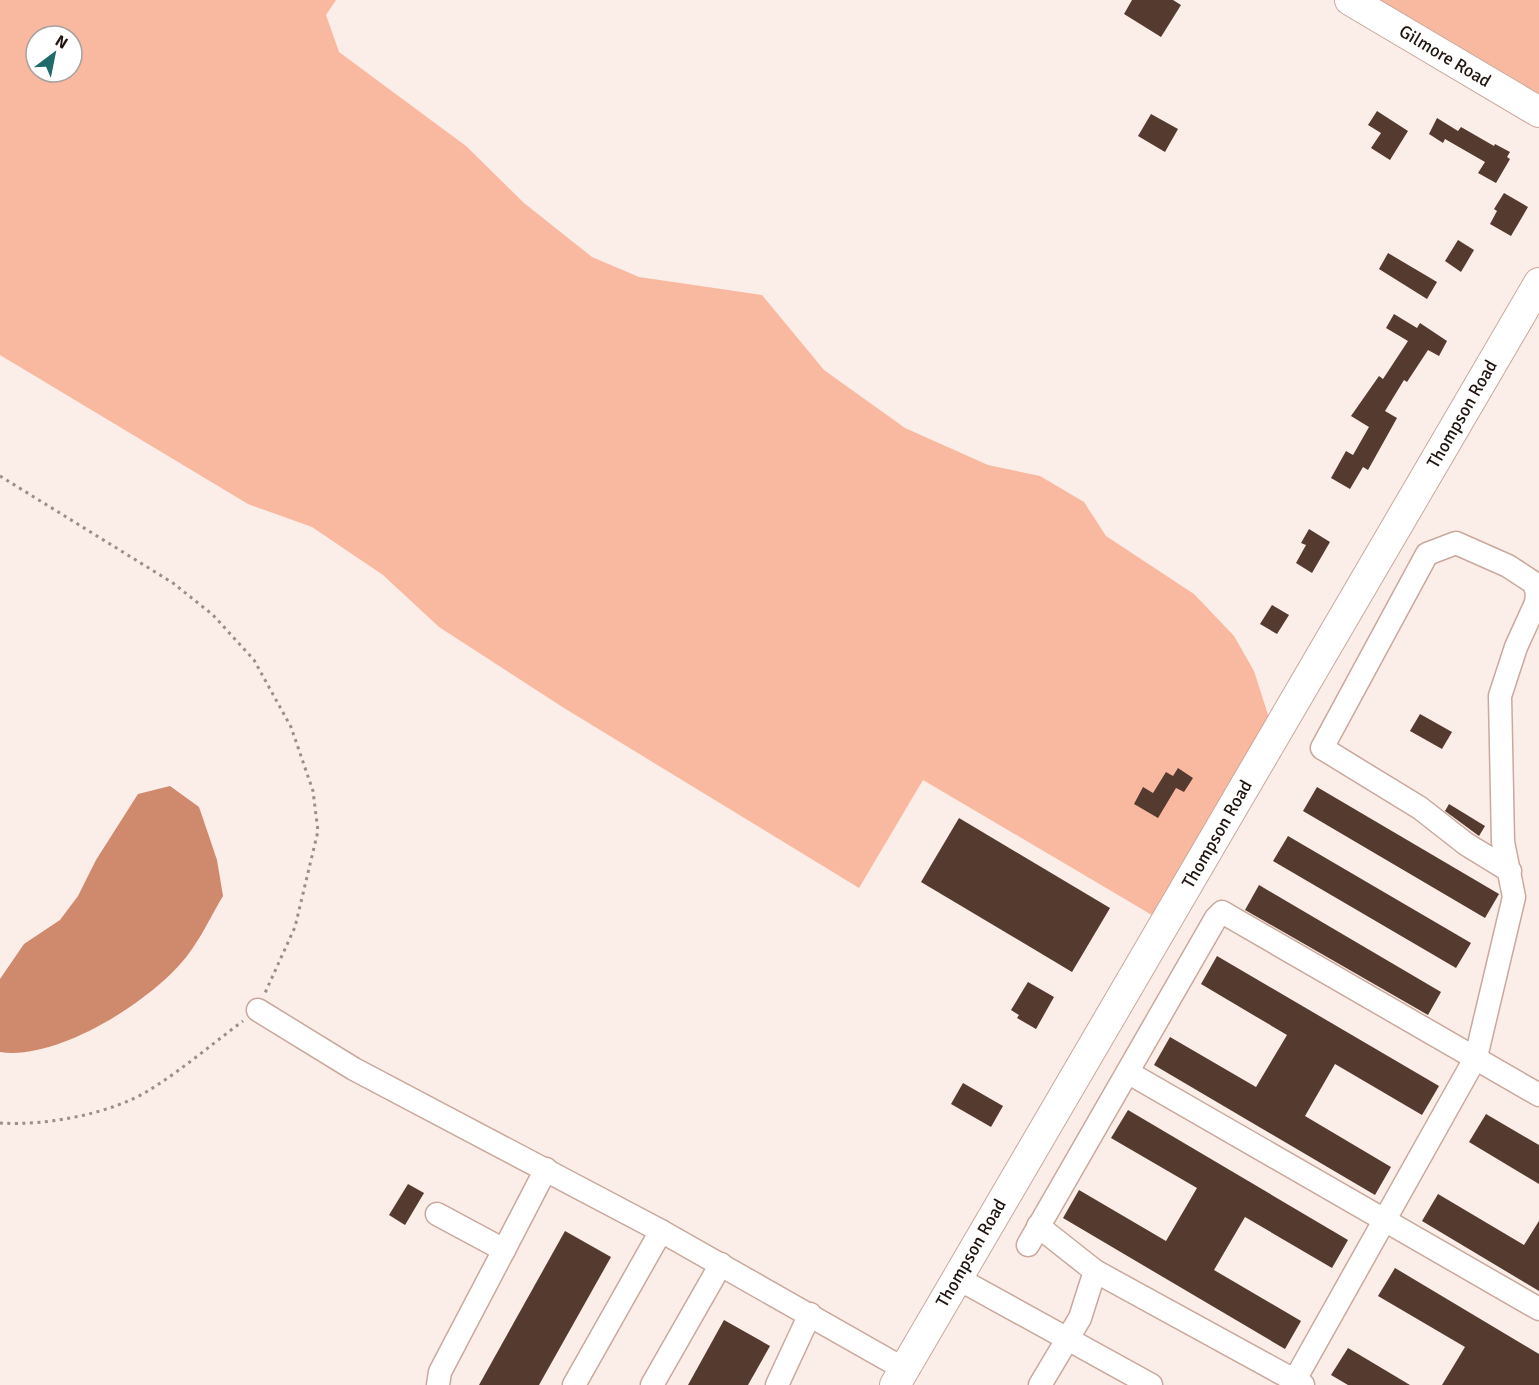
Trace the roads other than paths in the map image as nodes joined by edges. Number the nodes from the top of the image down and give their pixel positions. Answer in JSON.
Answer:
{"nodes":[{"id":1,"x":1350,"y":0,"type":"edge"},
{"id":2,"x":1539,"y":112,"type":"edge"},
{"id":3,"x":1539,"y":283,"type":"edge"},
{"id":4,"x":1510,"y":871,"type":"junction"},
{"id":5,"x":258,"y":1010,"type":"road end"},
{"id":6,"x":1476,"y":1057,"type":"junction"},
{"id":7,"x":1129,"y":1073,"type":"junction"},
{"id":8,"x":1539,"y":1095,"type":"edge"},
{"id":9,"x":546,"y":1169,"type":"junction"},
{"id":10,"x":437,"y":1214,"type":"dead end"},
{"id":11,"x":1386,"y":1221,"type":"junction"},
{"id":12,"x":661,"y":1231,"type":"junction"},
{"id":13,"x":504,"y":1250,"type":"junction"},
{"id":14,"x":721,"y":1264,"type":"junction"},
{"id":15,"x":1095,"y":1271,"type":"junction"},
{"id":16,"x":957,"y":1278,"type":"junction"},
{"id":17,"x":1539,"y":1309,"type":"edge"},
{"id":18,"x":810,"y":1314,"type":"junction"},
{"id":19,"x":1068,"y":1338,"type":"junction"},
{"id":20,"x":899,"y":1377,"type":"edge"},
{"id":21,"x":1296,"y":1383,"type":"edge"},
{"id":22,"x":438,"y":1385,"type":"edge"},
{"id":23,"x":574,"y":1385,"type":"edge"},
{"id":24,"x":652,"y":1385,"type":"edge"},
{"id":25,"x":777,"y":1385,"type":"edge"},
{"id":26,"x":1040,"y":1385,"type":"edge"},
{"id":27,"x":1151,"y":1385,"type":"edge"}],
"edges":[{"from":1,"to":2,"type":"main road","name":"Gilmore Road"},
{"from":3,"to":16,"type":"main road","name":"Thompson Road"},
{"from":4,"to":4,"type":"lane"},
{"from":4,"to":6,"type":"lane"},
{"from":5,"to":9,"type":"lane"},
{"from":6,"to":7,"type":"lane"},
{"from":6,"to":8,"type":"lane"},
{"from":6,"to":11,"type":"lane"},
{"from":7,"to":11,"type":"lane"},
{"from":7,"to":15,"type":"lane"},
{"from":9,"to":12,"type":"lane"},
{"from":9,"to":13,"type":"lane"},
{"from":10,"to":13,"type":"lane"},
{"from":11,"to":17,"type":"lane"},
{"from":11,"to":21,"type":"lane"},
{"from":12,"to":14,"type":"lane"},
{"from":12,"to":23,"type":"lane"},
{"from":13,"to":22,"type":"lane"},
{"from":14,"to":18,"type":"lane"},
{"from":14,"to":24,"type":"lane"},
{"from":15,"to":19,"type":"lane"},
{"from":15,"to":21,"type":"lane"},
{"from":16,"to":19,"type":"lane"},
{"from":16,"to":20,"type":"main road","name":"Thompson Road"},
{"from":18,"to":20,"type":"lane"},
{"from":18,"to":25,"type":"lane"},
{"from":19,"to":26,"type":"lane"},
{"from":19,"to":27,"type":"lane"}]}
